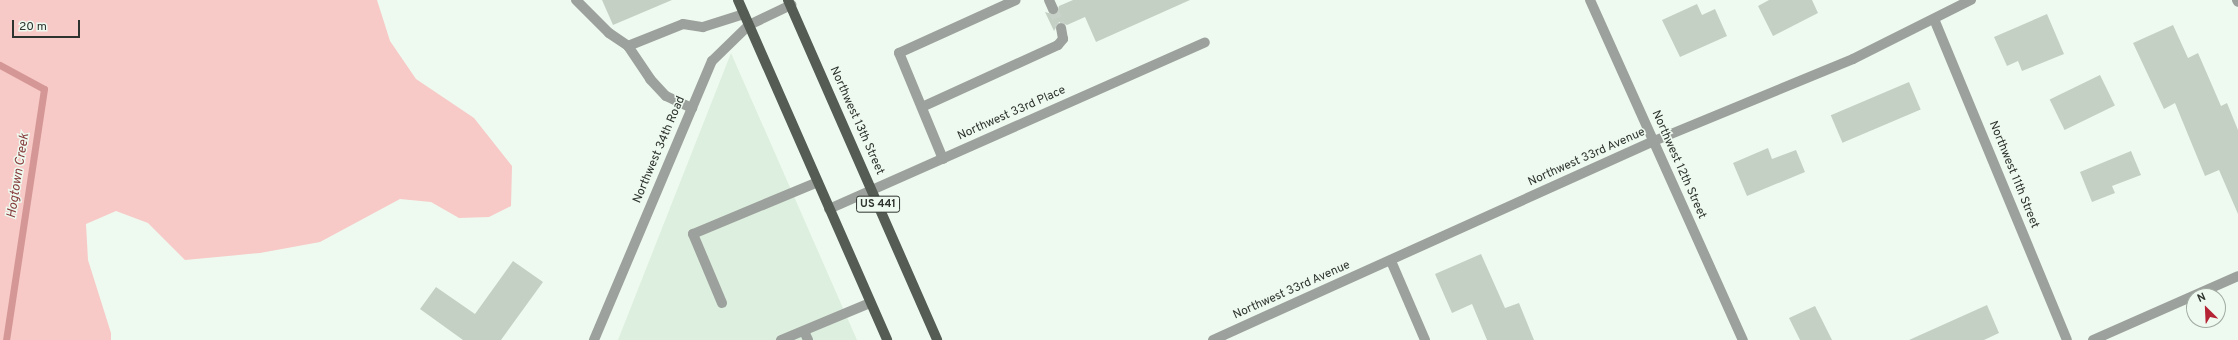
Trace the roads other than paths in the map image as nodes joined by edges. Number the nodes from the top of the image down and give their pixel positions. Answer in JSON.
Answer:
{"nodes":[{"id":1,"x":576,"y":0,"type":"edge"},
{"id":2,"x":738,"y":0,"type":"edge"},
{"id":3,"x":1016,"y":0,"type":"edge"},
{"id":4,"x":1590,"y":0,"type":"edge"},
{"id":5,"x":1971,"y":0,"type":"edge"},
{"id":6,"x":790,"y":3,"type":"edge"},
{"id":7,"x":744,"y":14,"type":"junction"},
{"id":8,"x":1934,"y":19,"type":"junction"},
{"id":9,"x":749,"y":25,"type":"junction"},
{"id":10,"x":1061,"y":28,"type":"tunnel mouth"},
{"id":11,"x":1205,"y":42,"type":"dead end"},
{"id":12,"x":628,"y":46,"type":"junction"},
{"id":13,"x":922,"y":107,"type":"junction"},
{"id":14,"x":692,"y":108,"type":"junction"},
{"id":15,"x":1654,"y":142,"type":"junction"},
{"id":16,"x":943,"y":159,"type":"junction"},
{"id":17,"x":818,"y":182,"type":"junction"},
{"id":18,"x":872,"y":191,"type":"junction"},
{"id":19,"x":829,"y":209,"type":"junction"},
{"id":20,"x":1391,"y":261,"type":"junction"},
{"id":21,"x":2238,"y":276,"type":"edge"},
{"id":22,"x":722,"y":303,"type":"dead end"},
{"id":23,"x":870,"y":303,"type":"junction"},
{"id":24,"x":806,"y":335,"type":"edge"},
{"id":25,"x":594,"y":340,"type":"edge"},
{"id":26,"x":780,"y":340,"type":"edge"},
{"id":27,"x":887,"y":340,"type":"edge"},
{"id":28,"x":937,"y":340,"type":"edge"},
{"id":29,"x":1213,"y":340,"type":"edge"},
{"id":30,"x":1425,"y":340,"type":"edge"},
{"id":31,"x":1743,"y":340,"type":"edge"},
{"id":32,"x":2067,"y":340,"type":"edge"},
{"id":33,"x":2093,"y":340,"type":"edge"}],
"edges":[{"from":1,"to":12,"type":"street"},
{"from":2,"to":7,"type":"main road"},
{"from":3,"to":13,"type":"street"},
{"from":4,"to":15,"type":"street","name":"Northwest 12th Street"},
{"from":5,"to":8,"type":"street","name":"Northwest 33rd Avenue"},
{"from":6,"to":9,"type":"street","name":"Northwest 34th Road"},
{"from":6,"to":18,"type":"main road","name":"Northwest 13th Street","number":"US 441"},
{"from":7,"to":9,"type":"main road"},
{"from":7,"to":12,"type":"street"},
{"from":8,"to":15,"type":"street","name":"Northwest 33rd Avenue"},
{"from":8,"to":32,"type":"street","name":"Northwest 11th Street"},
{"from":9,"to":14,"type":"street","name":"Northwest 34th Road"},
{"from":9,"to":17,"type":"main road"},
{"from":10,"to":13,"type":"street"},
{"from":11,"to":16,"type":"street","name":"Northwest 33rd Place"},
{"from":12,"to":14,"type":"street"},
{"from":13,"to":16,"type":"street"},
{"from":14,"to":25,"type":"street","name":"Northwest 34th Road"},
{"from":15,"to":20,"type":"street","name":"Northwest 33rd Avenue"},
{"from":15,"to":31,"type":"street","name":"Northwest 12th Street"},
{"from":16,"to":18,"type":"street","name":"Northwest 33rd Place"},
{"from":17,"to":19,"type":"main road"},
{"from":17,"to":22,"type":"street"},
{"from":18,"to":19,"type":"street","name":"Northwest 33rd Place"},
{"from":18,"to":28,"type":"main road","name":"Northwest 13th Street","number":"US 441"},
{"from":19,"to":23,"type":"main road"},
{"from":20,"to":29,"type":"street","name":"Northwest 33rd Avenue"},
{"from":20,"to":30,"type":"street"},
{"from":21,"to":33,"type":"street"},
{"from":23,"to":24,"type":"street"},
{"from":23,"to":27,"type":"main road"},
{"from":24,"to":26,"type":"street"}]}
